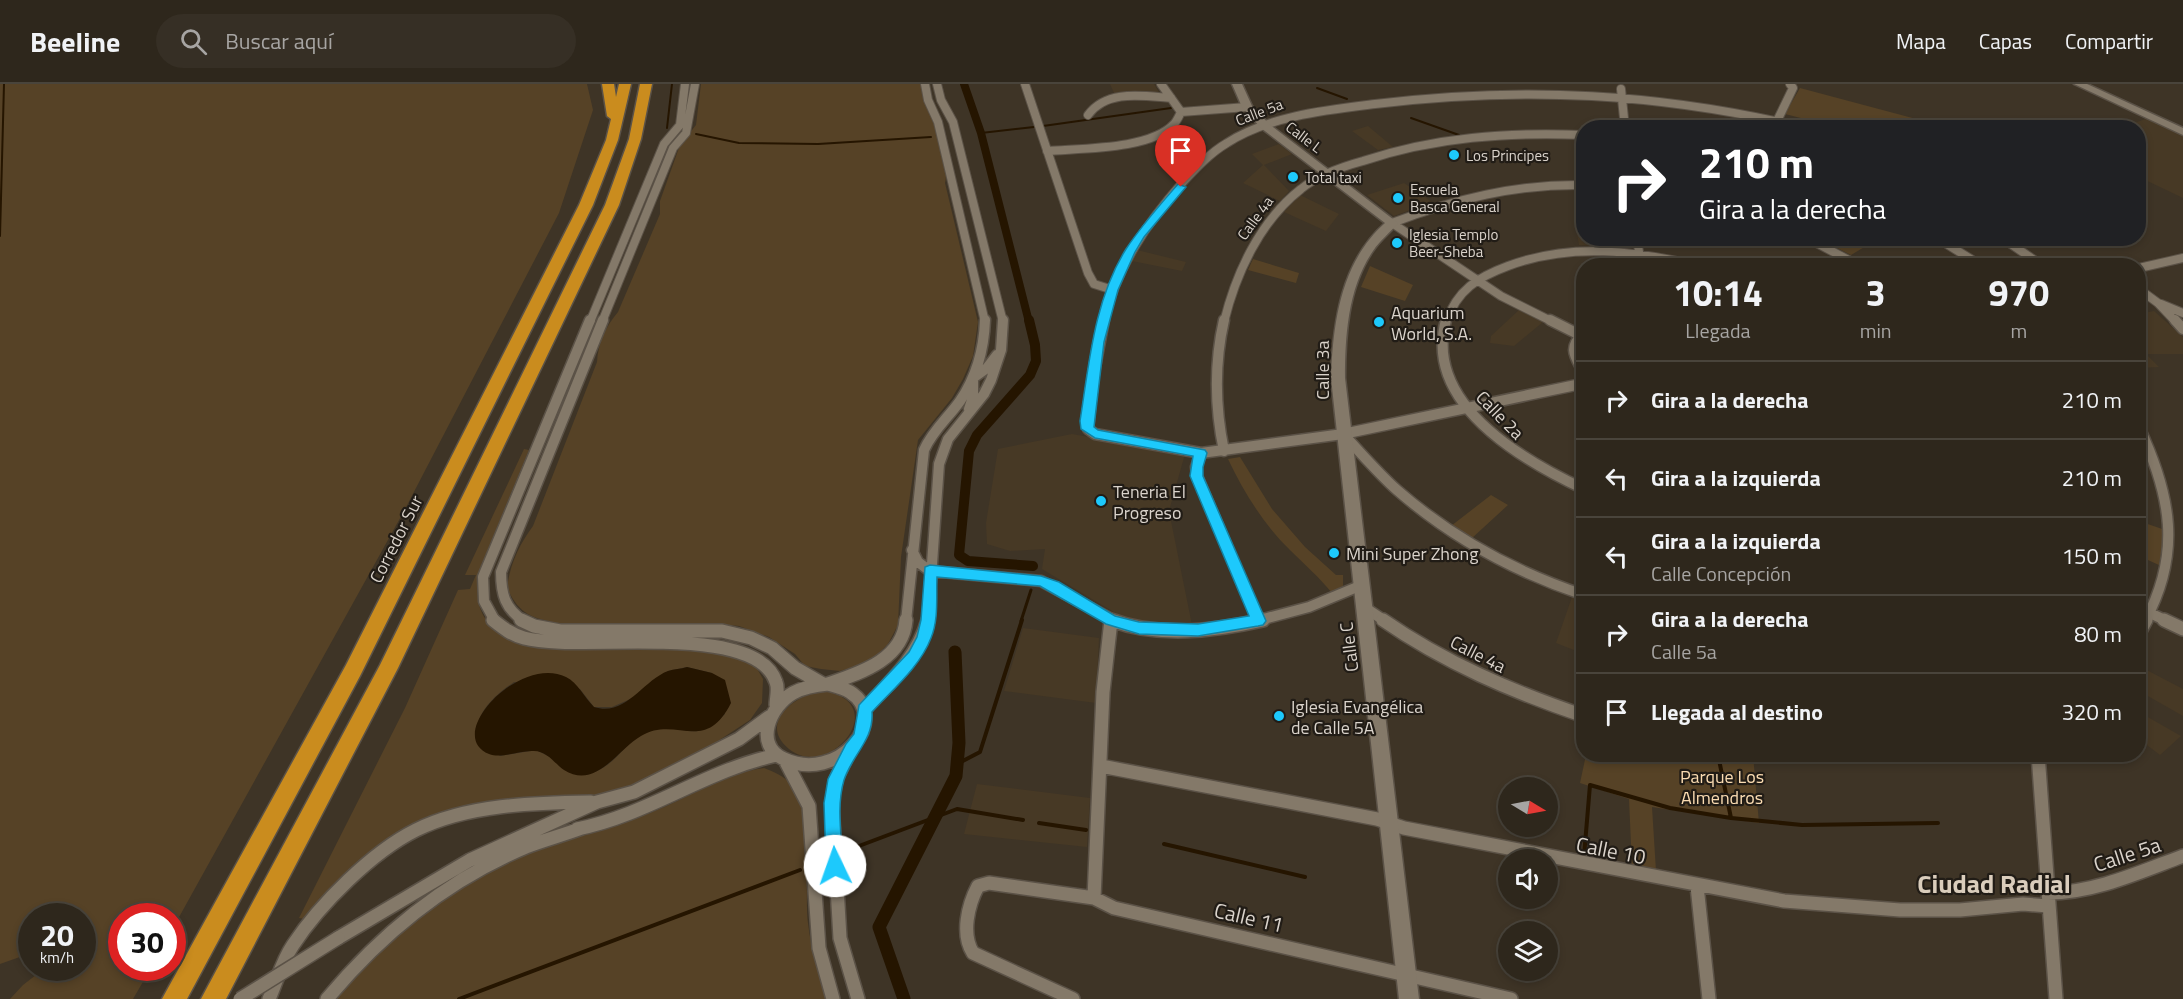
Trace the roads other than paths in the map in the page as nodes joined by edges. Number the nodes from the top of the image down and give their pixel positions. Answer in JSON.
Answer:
{"nodes":[{"id":1,"x":608,"y":84,"type":"edge"},
{"id":2,"x":625,"y":84,"type":"edge"},
{"id":3,"x":646,"y":84,"type":"edge"},
{"id":4,"x":686,"y":84,"type":"edge"},
{"id":5,"x":694,"y":84,"type":"edge"},
{"id":6,"x":925,"y":84,"type":"edge"},
{"id":7,"x":937,"y":84,"type":"edge"},
{"id":8,"x":1025,"y":84,"type":"edge"},
{"id":9,"x":1161,"y":84,"type":"edge"},
{"id":10,"x":1237,"y":84,"type":"edge"},
{"id":11,"x":1790,"y":84,"type":"edge"},
{"id":12,"x":2079,"y":84,"type":"edge"},
{"id":13,"x":2088,"y":84,"type":"edge"},
{"id":14,"x":1611,"y":88,"type":"dead end"},
{"id":15,"x":1622,"y":89,"type":"junction"},
{"id":16,"x":1380,"y":95,"type":"dead end"},
{"id":17,"x":1171,"y":98,"type":"junction"},
{"id":18,"x":1247,"y":107,"type":"junction"},
{"id":19,"x":1182,"y":112,"type":"junction"},
{"id":20,"x":1088,"y":115,"type":"dead end"},
{"id":21,"x":1778,"y":119,"type":"junction"},
{"id":22,"x":1624,"y":120,"type":"edge"},
{"id":23,"x":1781,"y":120,"type":"edge"},
{"id":24,"x":1265,"y":126,"type":"junction"},
{"id":25,"x":2183,"y":128,"type":"edge"},
{"id":26,"x":615,"y":129,"type":"junction"},
{"id":27,"x":2183,"y":132,"type":"edge"},
{"id":28,"x":1576,"y":135,"type":"edge"},
{"id":29,"x":1047,"y":151,"type":"junction"},
{"id":30,"x":1327,"y":173,"type":"junction"},
{"id":31,"x":1576,"y":185,"type":"edge"},
{"id":32,"x":975,"y":210,"type":"junction"},
{"id":33,"x":1392,"y":223,"type":"junction"},
{"id":34,"x":964,"y":232,"type":"junction"},
{"id":35,"x":1638,"y":246,"type":"edge"},
{"id":36,"x":1822,"y":246,"type":"edge"},
{"id":37,"x":1950,"y":246,"type":"edge"},
{"id":38,"x":2014,"y":246,"type":"edge"},
{"id":39,"x":985,"y":251,"type":"junction"},
{"id":40,"x":1639,"y":252,"type":"junction"},
{"id":41,"x":1640,"y":258,"type":"edge"},
{"id":42,"x":1665,"y":258,"type":"edge"},
{"id":43,"x":1845,"y":258,"type":"edge"},
{"id":44,"x":1969,"y":258,"type":"edge"},
{"id":45,"x":2031,"y":258,"type":"edge"},
{"id":46,"x":2183,"y":258,"type":"edge"},
{"id":47,"x":2146,"y":266,"type":"edge"},
{"id":48,"x":1475,"y":280,"type":"junction"},
{"id":49,"x":1113,"y":290,"type":"junction"},
{"id":50,"x":2146,"y":294,"type":"edge"},
{"id":51,"x":2158,"y":303,"type":"junction"},
{"id":52,"x":2183,"y":313,"type":"edge"},
{"id":53,"x":2183,"y":329,"type":"edge"},
{"id":54,"x":1576,"y":331,"type":"edge"},
{"id":55,"x":1576,"y":340,"type":"edge"},
{"id":56,"x":1001,"y":350,"type":"junction"},
{"id":57,"x":1576,"y":358,"type":"edge"},
{"id":58,"x":973,"y":378,"type":"junction"},
{"id":59,"x":1576,"y":383,"type":"edge"},
{"id":60,"x":1467,"y":409,"type":"junction"},
{"id":61,"x":966,"y":416,"type":"junction"},
{"id":62,"x":1343,"y":434,"type":"junction"},
{"id":63,"x":2146,"y":442,"type":"edge"},
{"id":64,"x":1224,"y":451,"type":"junction"},
{"id":65,"x":1201,"y":453,"type":"junction"},
{"id":66,"x":1576,"y":485,"type":"edge"},
{"id":67,"x":912,"y":550,"type":"junction"},
{"id":68,"x":930,"y":571,"type":"junction"},
{"id":69,"x":1362,"y":585,"type":"junction"},
{"id":70,"x":909,"y":591,"type":"junction"},
{"id":71,"x":1576,"y":592,"type":"edge"},
{"id":72,"x":1364,"y":607,"type":"junction"},
{"id":73,"x":2146,"y":611,"type":"edge"},
{"id":74,"x":2152,"y":614,"type":"junction"},
{"id":75,"x":1111,"y":620,"type":"junction"},
{"id":76,"x":1258,"y":621,"type":"junction"},
{"id":77,"x":2146,"y":623,"type":"edge"},
{"id":78,"x":2183,"y":629,"type":"edge"},
{"id":79,"x":824,"y":684,"type":"junction"},
{"id":80,"x":776,"y":705,"type":"junction"},
{"id":81,"x":864,"y":710,"type":"junction"},
{"id":82,"x":1576,"y":713,"type":"edge"},
{"id":83,"x":769,"y":717,"type":"junction"},
{"id":84,"x":851,"y":749,"type":"junction"},
{"id":85,"x":782,"y":759,"type":"junction"},
{"id":86,"x":2039,"y":762,"type":"edge"},
{"id":87,"x":1101,"y":766,"type":"junction"},
{"id":88,"x":597,"y":802,"type":"junction"},
{"id":89,"x":1390,"y":824,"type":"junction"},
{"id":90,"x":582,"y":828,"type":"junction"},
{"id":91,"x":520,"y":836,"type":"junction"},
{"id":92,"x":2183,"y":856,"type":"edge"},
{"id":93,"x":1697,"y":886,"type":"junction"},
{"id":94,"x":1094,"y":898,"type":"junction"},
{"id":95,"x":2048,"y":899,"type":"junction"},
{"id":96,"x":1406,"y":975,"type":"junction"},
{"id":97,"x":174,"y":999,"type":"edge"},
{"id":98,"x":213,"y":999,"type":"edge"},
{"id":99,"x":240,"y":999,"type":"edge"},
{"id":100,"x":269,"y":999,"type":"edge"},
{"id":101,"x":327,"y":999,"type":"edge"},
{"id":102,"x":833,"y":999,"type":"edge"},
{"id":103,"x":858,"y":999,"type":"edge"},
{"id":104,"x":1073,"y":999,"type":"edge"},
{"id":105,"x":1409,"y":999,"type":"edge"},
{"id":106,"x":1511,"y":999,"type":"edge"},
{"id":107,"x":1709,"y":999,"type":"edge"},
{"id":108,"x":2056,"y":999,"type":"edge"}],
"edges":[{"from":1,"to":26,"type":"highway"},
{"from":2,"to":26,"type":"highway","name":"Corredor Sur"},
{"from":3,"to":98,"type":"highway"},
{"from":4,"to":80,"type":"street"},
{"from":5,"to":79,"type":"street"},
{"from":6,"to":34,"type":"street"},
{"from":7,"to":32,"type":"street"},
{"from":8,"to":29,"type":"street"},
{"from":9,"to":17,"type":"street"},
{"from":10,"to":18,"type":"street","name":"Calle L"},
{"from":11,"to":21,"type":"street"},
{"from":12,"to":27,"type":"street"},
{"from":13,"to":25,"type":"street"},
{"from":14,"to":15,"type":"street"},
{"from":15,"to":21,"type":"street"},
{"from":15,"to":22,"type":"street"},
{"from":16,"to":24,"type":"street","name":"Calle 5a"},
{"from":17,"to":19,"type":"street"},
{"from":17,"to":20,"type":"street"},
{"from":18,"to":19,"type":"street"},
{"from":18,"to":24,"type":"street","name":"Calle L"},
{"from":19,"to":29,"type":"street"},
{"from":21,"to":23,"type":"street"},
{"from":24,"to":30,"type":"street","name":"Calle L"},
{"from":24,"to":49,"type":"street","name":"Calle 5a"},
{"from":26,"to":97,"type":"highway","name":"Corredor Sur"},
{"from":28,"to":30,"type":"street","name":"Calle 4a"},
{"from":29,"to":49,"type":"street"},
{"from":30,"to":33,"type":"street","name":"Calle L"},
{"from":30,"to":64,"type":"street","name":"Calle 4a"},
{"from":31,"to":33,"type":"street","name":"Calle 3a"},
{"from":32,"to":34,"type":"street"},
{"from":32,"to":39,"type":"street"},
{"from":33,"to":48,"type":"street","name":"Calle L"},
{"from":33,"to":62,"type":"street","name":"Calle 3a"},
{"from":34,"to":39,"type":"street"},
{"from":34,"to":58,"type":"street"},
{"from":35,"to":40,"type":"street"},
{"from":36,"to":43,"type":"street"},
{"from":37,"to":44,"type":"street"},
{"from":38,"to":45,"type":"street"},
{"from":39,"to":56,"type":"street"},
{"from":40,"to":41,"type":"street"},
{"from":40,"to":42,"type":"street","name":"Calle 2a"},
{"from":40,"to":48,"type":"street","name":"Calle 2a"},
{"from":46,"to":47,"type":"street"},
{"from":48,"to":54,"type":"street","name":"Calle L"},
{"from":48,"to":60,"type":"street","name":"Calle 2a"},
{"from":49,"to":65,"type":"street","name":"Calle 5a"},
{"from":50,"to":51,"type":"street"},
{"from":51,"to":52,"type":"street"},
{"from":51,"to":53,"type":"street"},
{"from":55,"to":57,"type":"street"},
{"from":56,"to":58,"type":"street"},
{"from":56,"to":61,"type":"street"},
{"from":58,"to":61,"type":"street"},
{"from":58,"to":67,"type":"street"},
{"from":59,"to":60,"type":"street"},
{"from":60,"to":62,"type":"street"},
{"from":60,"to":66,"type":"street","name":"Calle 2a"},
{"from":61,"to":68,"type":"street"},
{"from":62,"to":64,"type":"street"},
{"from":62,"to":69,"type":"street","name":"Calle C"},
{"from":62,"to":71,"type":"street"},
{"from":63,"to":74,"type":"street"},
{"from":64,"to":65,"type":"street"},
{"from":65,"to":76,"type":"street"},
{"from":67,"to":68,"type":"street"},
{"from":67,"to":70,"type":"street"},
{"from":68,"to":70,"type":"street"},
{"from":68,"to":75,"type":"street"},
{"from":68,"to":81,"type":"street"},
{"from":69,"to":72,"type":"street","name":"Calle C"},
{"from":69,"to":76,"type":"street"},
{"from":70,"to":79,"type":"street"},
{"from":72,"to":82,"type":"street","name":"Calle 4a"},
{"from":72,"to":89,"type":"street","name":"Calle C"},
{"from":73,"to":74,"type":"street"},
{"from":74,"to":77,"type":"street"},
{"from":74,"to":78,"type":"street"},
{"from":75,"to":76,"type":"street"},
{"from":75,"to":87,"type":"street"},
{"from":79,"to":80,"type":"street"},
{"from":79,"to":81,"type":"street"},
{"from":80,"to":83,"type":"street"},
{"from":81,"to":84,"type":"street"},
{"from":83,"to":85,"type":"street"},
{"from":83,"to":88,"type":"street"},
{"from":84,"to":85,"type":"street"},
{"from":84,"to":103,"type":"street"},
{"from":85,"to":90,"type":"street"},
{"from":85,"to":102,"type":"street"},
{"from":86,"to":95,"type":"street"},
{"from":87,"to":89,"type":"street","name":"Calle 10"},
{"from":87,"to":94,"type":"street"},
{"from":88,"to":91,"type":"street"},
{"from":88,"to":100,"type":"street"},
{"from":89,"to":93,"type":"street","name":"Calle 10"},
{"from":89,"to":96,"type":"street","name":"Calle C"},
{"from":90,"to":91,"type":"street"},
{"from":90,"to":101,"type":"street"},
{"from":91,"to":99,"type":"street","bridge":true},
{"from":92,"to":95,"type":"street","name":"Calle 5a"},
{"from":93,"to":95,"type":"street","name":"Calle 10"},
{"from":93,"to":107,"type":"street"},
{"from":94,"to":96,"type":"street","name":"Calle 11"},
{"from":94,"to":104,"type":"street","name":"Calle 11"},
{"from":95,"to":108,"type":"street"},
{"from":96,"to":105,"type":"street","name":"Calle C"},
{"from":96,"to":106,"type":"street","name":"Calle 11"}]}
